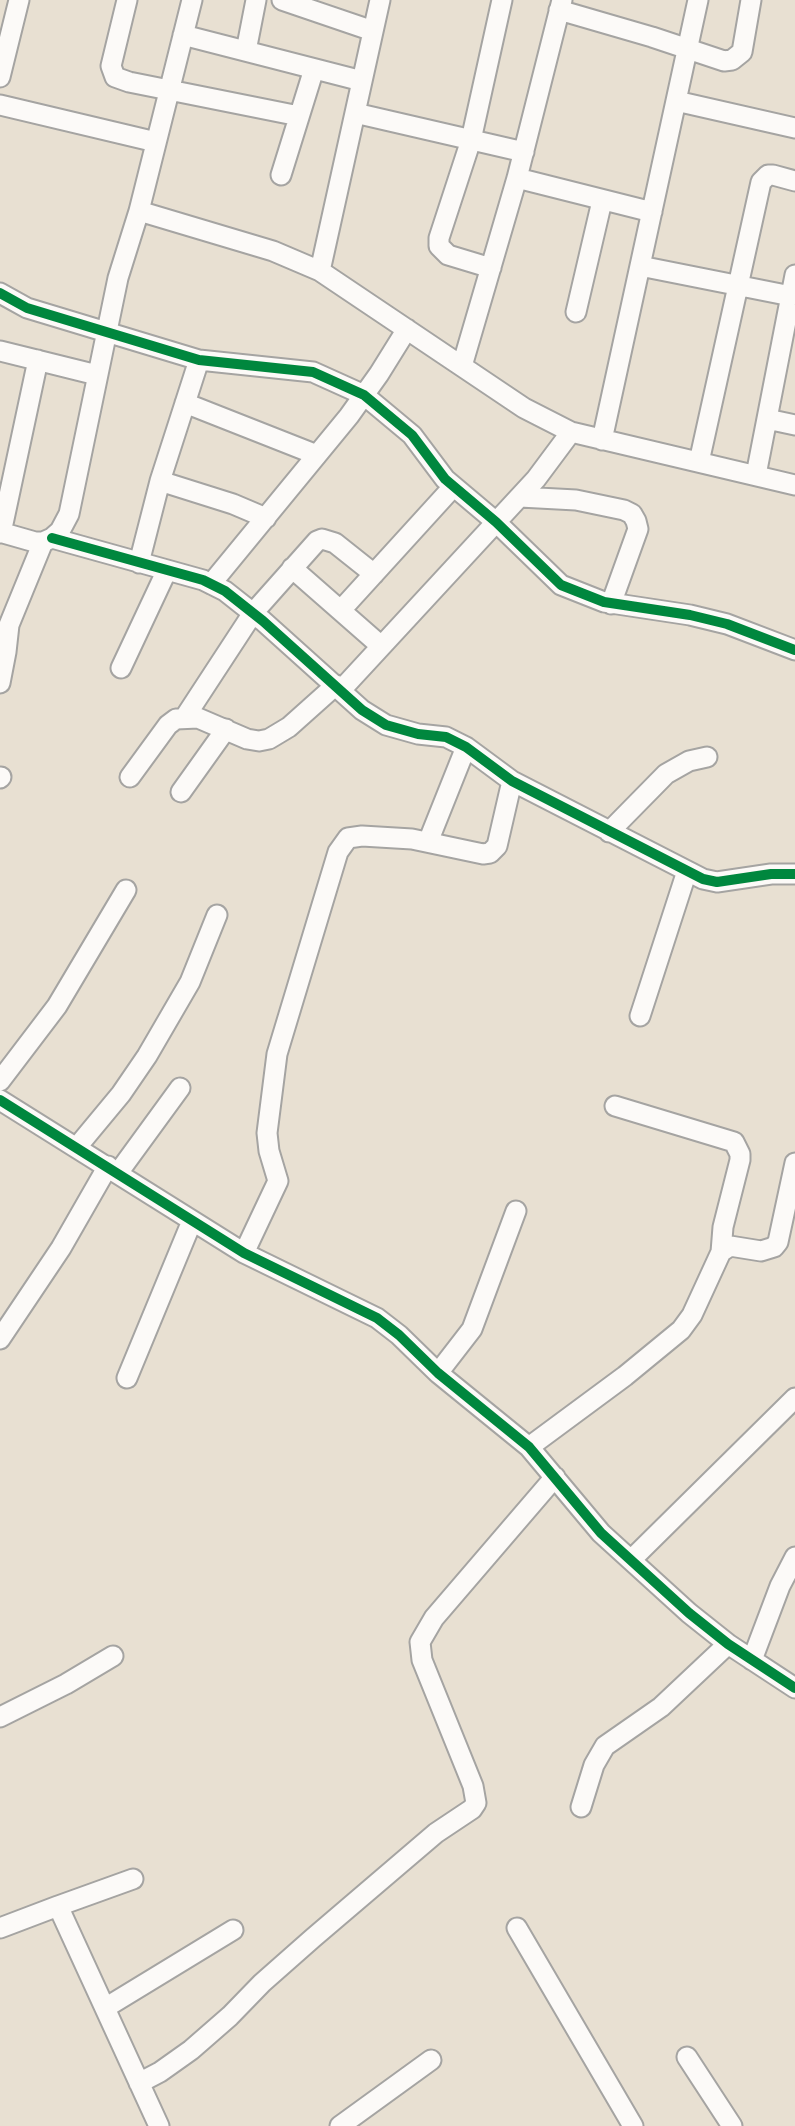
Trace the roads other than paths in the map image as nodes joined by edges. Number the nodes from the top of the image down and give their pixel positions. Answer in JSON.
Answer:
{"nodes":[{"id":1,"x":19,"y":0,"type":"edge"},
{"id":2,"x":127,"y":0,"type":"edge"},
{"id":3,"x":192,"y":0,"type":"edge"},
{"id":4,"x":256,"y":0,"type":"edge"},
{"id":5,"x":282,"y":0,"type":"edge"},
{"id":6,"x":380,"y":0,"type":"edge"},
{"id":7,"x":502,"y":0,"type":"edge"},
{"id":8,"x":698,"y":0,"type":"edge"},
{"id":9,"x":751,"y":0,"type":"edge"},
{"id":10,"x":561,"y":5,"type":"edge"},
{"id":11,"x":373,"y":31,"type":"junction"},
{"id":12,"x":183,"y":35,"type":"junction"},
{"id":13,"x":688,"y":48,"type":"junction"},
{"id":14,"x":246,"y":51,"type":"junction"},
{"id":15,"x":314,"y":69,"type":"junction"},
{"id":16,"x":0,"y":77,"type":"edge"},
{"id":17,"x":362,"y":81,"type":"junction"},
{"id":18,"x":169,"y":90,"type":"junction"},
{"id":19,"x":676,"y":101,"type":"junction"},
{"id":20,"x":0,"y":105,"type":"edge"},
{"id":21,"x":355,"y":113,"type":"junction"},
{"id":22,"x":299,"y":116,"type":"junction"},
{"id":23,"x":795,"y":128,"type":"edge"},
{"id":24,"x":471,"y":140,"type":"junction"},
{"id":25,"x":156,"y":142,"type":"junction"},
{"id":26,"x":524,"y":152,"type":"junction"},
{"id":27,"x":281,"y":175,"type":"dead end"},
{"id":28,"x":517,"y":178,"type":"junction"},
{"id":29,"x":795,"y":181,"type":"edge"},
{"id":30,"x":602,"y":201,"type":"junction"},
{"id":31,"x":139,"y":211,"type":"junction"},
{"id":32,"x":652,"y":212,"type":"junction"},
{"id":33,"x":640,"y":266,"type":"junction"},
{"id":34,"x":491,"y":268,"type":"junction"},
{"id":35,"x":320,"y":271,"type":"junction"},
{"id":36,"x":795,"y":275,"type":"edge"},
{"id":37,"x":738,"y":285,"type":"junction"},
{"id":38,"x":0,"y":293,"type":"edge"},
{"id":39,"x":791,"y":296,"type":"junction"},
{"id":40,"x":576,"y":312,"type":"dead end"},
{"id":41,"x":407,"y":328,"type":"junction"},
{"id":42,"x":106,"y":330,"type":"junction"},
{"id":43,"x":0,"y":351,"type":"edge"},
{"id":44,"x":38,"y":360,"type":"junction"},
{"id":45,"x":199,"y":360,"type":"junction"},
{"id":46,"x":462,"y":366,"type":"junction"},
{"id":47,"x":97,"y":375,"type":"junction"},
{"id":48,"x":365,"y":395,"type":"junction"},
{"id":49,"x":185,"y":403,"type":"junction"},
{"id":50,"x":767,"y":419,"type":"junction"},
{"id":51,"x":795,"y":425,"type":"edge"},
{"id":52,"x":571,"y":432,"type":"junction"},
{"id":53,"x":602,"y":440,"type":"junction"},
{"id":54,"x":317,"y":455,"type":"junction"},
{"id":55,"x":699,"y":462,"type":"junction"},
{"id":56,"x":8,"y":467,"type":"edge"},
{"id":57,"x":757,"y":475,"type":"junction"},
{"id":58,"x":160,"y":481,"type":"junction"},
{"id":59,"x":795,"y":485,"type":"edge"},
{"id":60,"x":453,"y":486,"type":"junction"},
{"id":61,"x":520,"y":497,"type":"junction"},
{"id":62,"x":266,"y":518,"type":"junction"},
{"id":63,"x":496,"y":522,"type":"junction"},
{"id":64,"x":1,"y":533,"type":"edge"},
{"id":65,"x":48,"y":540,"type":"junction"},
{"id":66,"x":139,"y":562,"type":"junction"},
{"id":67,"x":292,"y":568,"type":"junction"},
{"id":68,"x":167,"y":570,"type":"junction"},
{"id":69,"x":374,"y":574,"type":"junction"},
{"id":70,"x":211,"y":584,"type":"junction"},
{"id":71,"x":611,"y":604,"type":"junction"},
{"id":72,"x":341,"y":610,"type":"junction"},
{"id":73,"x":253,"y":613,"type":"junction"},
{"id":74,"x":381,"y":646,"type":"junction"},
{"id":75,"x":795,"y":650,"type":"edge"},
{"id":76,"x":121,"y":668,"type":"dead end"},
{"id":77,"x":0,"y":683,"type":"edge"},
{"id":78,"x":338,"y":687,"type":"junction"},
{"id":79,"x":185,"y":717,"type":"junction"},
{"id":80,"x":226,"y":729,"type":"junction"},
{"id":81,"x":466,"y":747,"type":"junction"},
{"id":82,"x":707,"y":757,"type":"dead end"},
{"id":83,"x":130,"y":776,"type":"dead end"},
{"id":84,"x":512,"y":781,"type":"junction"},
{"id":85,"x":181,"y":792,"type":"dead end"},
{"id":86,"x":609,"y":832,"type":"junction"},
{"id":87,"x":428,"y":842,"type":"junction"},
{"id":88,"x":687,"y":871,"type":"junction"},
{"id":89,"x":795,"y":874,"type":"edge"},
{"id":90,"x":126,"y":890,"type":"dead end"},
{"id":91,"x":217,"y":915,"type":"dead end"},
{"id":92,"x":640,"y":1016,"type":"dead end"},
{"id":93,"x":0,"y":1082,"type":"edge"},
{"id":94,"x":180,"y":1088,"type":"dead end"},
{"id":95,"x":0,"y":1100,"type":"edge"},
{"id":96,"x":615,"y":1106,"type":"dead end"},
{"id":97,"x":77,"y":1147,"type":"junction"},
{"id":98,"x":795,"y":1163,"type":"edge"},
{"id":99,"x":113,"y":1169,"type":"junction"},
{"id":100,"x":516,"y":1211,"type":"dead end"},
{"id":101,"x":192,"y":1221,"type":"junction"},
{"id":102,"x":721,"y":1252,"type":"junction"},
{"id":103,"x":244,"y":1253,"type":"junction"},
{"id":104,"x":0,"y":1339,"type":"edge"},
{"id":105,"x":438,"y":1373,"type":"junction"},
{"id":106,"x":127,"y":1378,"type":"dead end"},
{"id":107,"x":795,"y":1398,"type":"edge"},
{"id":108,"x":529,"y":1447,"type":"junction"},
{"id":109,"x":555,"y":1477,"type":"junction"},
{"id":110,"x":795,"y":1557,"type":"edge"},
{"id":111,"x":631,"y":1560,"type":"junction"},
{"id":112,"x":727,"y":1644,"type":"junction"},
{"id":113,"x":113,"y":1656,"type":"dead end"},
{"id":114,"x":752,"y":1660,"type":"junction"},
{"id":115,"x":795,"y":1688,"type":"edge"},
{"id":116,"x":0,"y":1717,"type":"edge"},
{"id":117,"x":581,"y":1807,"type":"dead end"},
{"id":118,"x":133,"y":1879,"type":"dead end"},
{"id":119,"x":58,"y":1906,"type":"junction"},
{"id":120,"x":0,"y":1928,"type":"edge"},
{"id":121,"x":517,"y":1928,"type":"dead end"},
{"id":122,"x":233,"y":1930,"type":"dead end"},
{"id":123,"x":104,"y":2008,"type":"junction"},
{"id":124,"x":687,"y":2057,"type":"dead end"},
{"id":125,"x":431,"y":2060,"type":"dead end"},
{"id":126,"x":139,"y":2083,"type":"junction"},
{"id":127,"x":155,"y":2125,"type":"edge"},
{"id":128,"x":340,"y":2126,"type":"edge"},
{"id":129,"x":634,"y":2126,"type":"edge"},
{"id":130,"x":732,"y":2126,"type":"edge"}],
"edges":[{"from":1,"to":16,"type":"street"},
{"from":2,"to":18,"type":"street"},
{"from":3,"to":12,"type":"street"},
{"from":4,"to":14,"type":"street"},
{"from":5,"to":11,"type":"street"},
{"from":6,"to":11,"type":"street"},
{"from":7,"to":24,"type":"street"},
{"from":8,"to":13,"type":"street"},
{"from":9,"to":13,"type":"street"},
{"from":10,"to":13,"type":"street"},
{"from":10,"to":26,"type":"street"},
{"from":11,"to":17,"type":"street"},
{"from":12,"to":14,"type":"street"},
{"from":12,"to":18,"type":"street"},
{"from":13,"to":19,"type":"street"},
{"from":14,"to":15,"type":"street"},
{"from":15,"to":17,"type":"street"},
{"from":15,"to":22,"type":"street"},
{"from":17,"to":21,"type":"street"},
{"from":18,"to":22,"type":"street"},
{"from":18,"to":25,"type":"street"},
{"from":19,"to":23,"type":"street"},
{"from":19,"to":32,"type":"street"},
{"from":20,"to":25,"type":"street"},
{"from":21,"to":24,"type":"street"},
{"from":21,"to":35,"type":"street"},
{"from":22,"to":27,"type":"street"},
{"from":24,"to":26,"type":"street"},
{"from":24,"to":34,"type":"street"},
{"from":25,"to":31,"type":"street"},
{"from":26,"to":28,"type":"street"},
{"from":28,"to":30,"type":"street"},
{"from":28,"to":34,"type":"street"},
{"from":29,"to":37,"type":"street"},
{"from":30,"to":32,"type":"street"},
{"from":30,"to":40,"type":"street"},
{"from":31,"to":35,"type":"street"},
{"from":31,"to":42,"type":"street"},
{"from":32,"to":33,"type":"street"},
{"from":33,"to":37,"type":"street"},
{"from":33,"to":53,"type":"street"},
{"from":34,"to":46,"type":"street"},
{"from":35,"to":41,"type":"street"},
{"from":36,"to":39,"type":"street"},
{"from":37,"to":39,"type":"street"},
{"from":37,"to":55,"type":"street"},
{"from":38,"to":42,"type":"street"},
{"from":39,"to":50,"type":"street"},
{"from":41,"to":46,"type":"street"},
{"from":41,"to":48,"type":"street"},
{"from":42,"to":45,"type":"street"},
{"from":42,"to":47,"type":"street"},
{"from":43,"to":44,"type":"street"},
{"from":44,"to":47,"type":"street"},
{"from":44,"to":56,"type":"street"},
{"from":45,"to":48,"type":"street"},
{"from":45,"to":49,"type":"street"},
{"from":46,"to":52,"type":"street"},
{"from":47,"to":65,"type":"street"},
{"from":48,"to":54,"type":"street"},
{"from":48,"to":60,"type":"street"},
{"from":49,"to":54,"type":"street"},
{"from":49,"to":58,"type":"street"},
{"from":50,"to":51,"type":"street"},
{"from":50,"to":57,"type":"street"},
{"from":52,"to":53,"type":"street"},
{"from":52,"to":61,"type":"street"},
{"from":53,"to":55,"type":"street"},
{"from":54,"to":62,"type":"street"},
{"from":55,"to":57,"type":"street"},
{"from":56,"to":64,"type":"street"},
{"from":57,"to":59,"type":"street"},
{"from":58,"to":62,"type":"street"},
{"from":58,"to":66,"type":"street"},
{"from":60,"to":63,"type":"street"},
{"from":60,"to":69,"type":"street"},
{"from":61,"to":63,"type":"street"},
{"from":61,"to":71,"type":"street"},
{"from":62,"to":70,"type":"street"},
{"from":63,"to":71,"type":"street"},
{"from":63,"to":74,"type":"street"},
{"from":64,"to":65,"type":"street"},
{"from":65,"to":66,"type":"street"},
{"from":65,"to":77,"type":"street"},
{"from":66,"to":68,"type":"street"},
{"from":67,"to":69,"type":"street"},
{"from":67,"to":72,"type":"street"},
{"from":67,"to":73,"type":"street"},
{"from":68,"to":70,"type":"street"},
{"from":68,"to":76,"type":"street"},
{"from":69,"to":72,"type":"street"},
{"from":70,"to":73,"type":"street"},
{"from":71,"to":75,"type":"street"},
{"from":72,"to":74,"type":"street"},
{"from":73,"to":78,"type":"street"},
{"from":73,"to":79,"type":"street"},
{"from":74,"to":78,"type":"street"},
{"from":78,"to":80,"type":"street"},
{"from":78,"to":81,"type":"street"},
{"from":79,"to":80,"type":"street"},
{"from":79,"to":83,"type":"street"},
{"from":80,"to":85,"type":"street"},
{"from":81,"to":84,"type":"street"},
{"from":81,"to":87,"type":"street"},
{"from":82,"to":86,"type":"street"},
{"from":84,"to":86,"type":"street"},
{"from":84,"to":87,"type":"street"},
{"from":86,"to":88,"type":"street"},
{"from":87,"to":103,"type":"street"},
{"from":88,"to":89,"type":"street"},
{"from":88,"to":92,"type":"street"},
{"from":90,"to":93,"type":"street"},
{"from":91,"to":97,"type":"street"},
{"from":94,"to":99,"type":"street"},
{"from":95,"to":97,"type":"street"},
{"from":96,"to":102,"type":"street"},
{"from":97,"to":99,"type":"street"},
{"from":98,"to":102,"type":"street"},
{"from":99,"to":101,"type":"street"},
{"from":99,"to":104,"type":"street"},
{"from":100,"to":105,"type":"street"},
{"from":101,"to":103,"type":"street"},
{"from":101,"to":106,"type":"street"},
{"from":102,"to":108,"type":"street"},
{"from":103,"to":105,"type":"street"},
{"from":105,"to":108,"type":"street"},
{"from":107,"to":111,"type":"street"},
{"from":108,"to":109,"type":"street"},
{"from":109,"to":111,"type":"street"},
{"from":109,"to":126,"type":"street"},
{"from":110,"to":114,"type":"street"},
{"from":111,"to":112,"type":"street"},
{"from":112,"to":114,"type":"street"},
{"from":112,"to":117,"type":"street"},
{"from":113,"to":116,"type":"street"},
{"from":114,"to":115,"type":"street"},
{"from":118,"to":119,"type":"street"},
{"from":119,"to":120,"type":"street"},
{"from":119,"to":123,"type":"street"},
{"from":121,"to":129,"type":"street"},
{"from":122,"to":123,"type":"street"},
{"from":123,"to":126,"type":"street"},
{"from":124,"to":130,"type":"street"},
{"from":125,"to":128,"type":"street"},
{"from":126,"to":127,"type":"street"}]}
